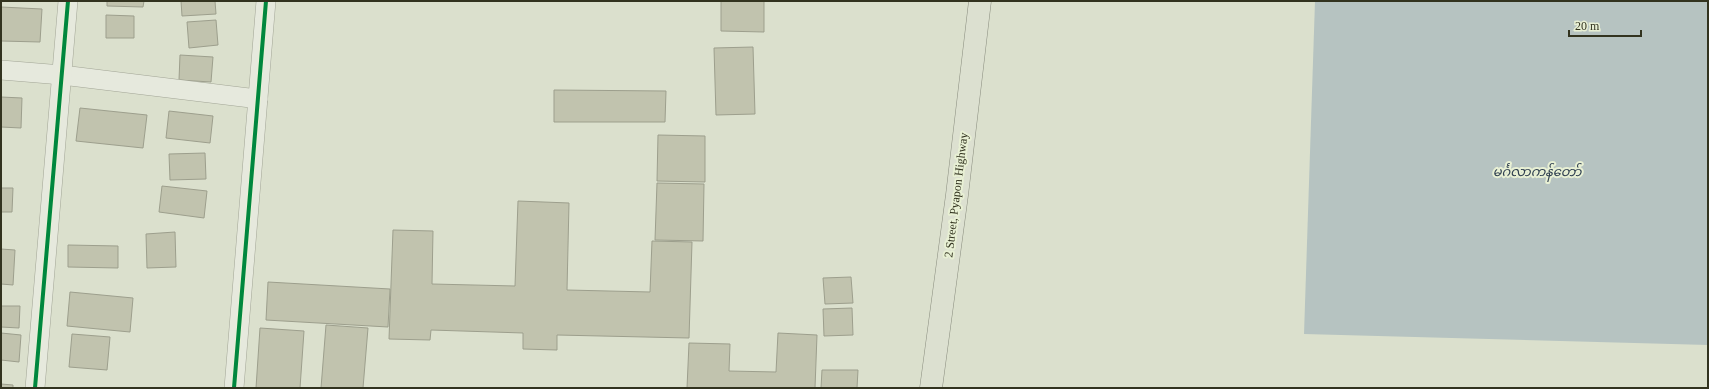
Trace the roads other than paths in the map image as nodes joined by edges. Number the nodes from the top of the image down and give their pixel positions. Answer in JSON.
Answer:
{"nodes":[{"id":1,"x":68,"y":1,"type":"edge"},
{"id":2,"x":266,"y":1,"type":"edge"},
{"id":3,"x":980,"y":1,"type":"edge"},
{"id":4,"x":1,"y":70,"type":"edge"},
{"id":5,"x":62,"y":75,"type":"junction"},
{"id":6,"x":258,"y":98,"type":"junction"},
{"id":7,"x":35,"y":388,"type":"edge"},
{"id":8,"x":234,"y":388,"type":"edge"},
{"id":9,"x":931,"y":388,"type":"edge"}],
"edges":[{"from":1,"to":5,"type":"street"},
{"from":2,"to":6,"type":"street"},
{"from":3,"to":9,"type":"main road","name":"2 Street, Pyapon Highway"},
{"from":4,"to":5,"type":"street"},
{"from":5,"to":6,"type":"street"},
{"from":5,"to":7,"type":"street"},
{"from":6,"to":8,"type":"street"}]}
